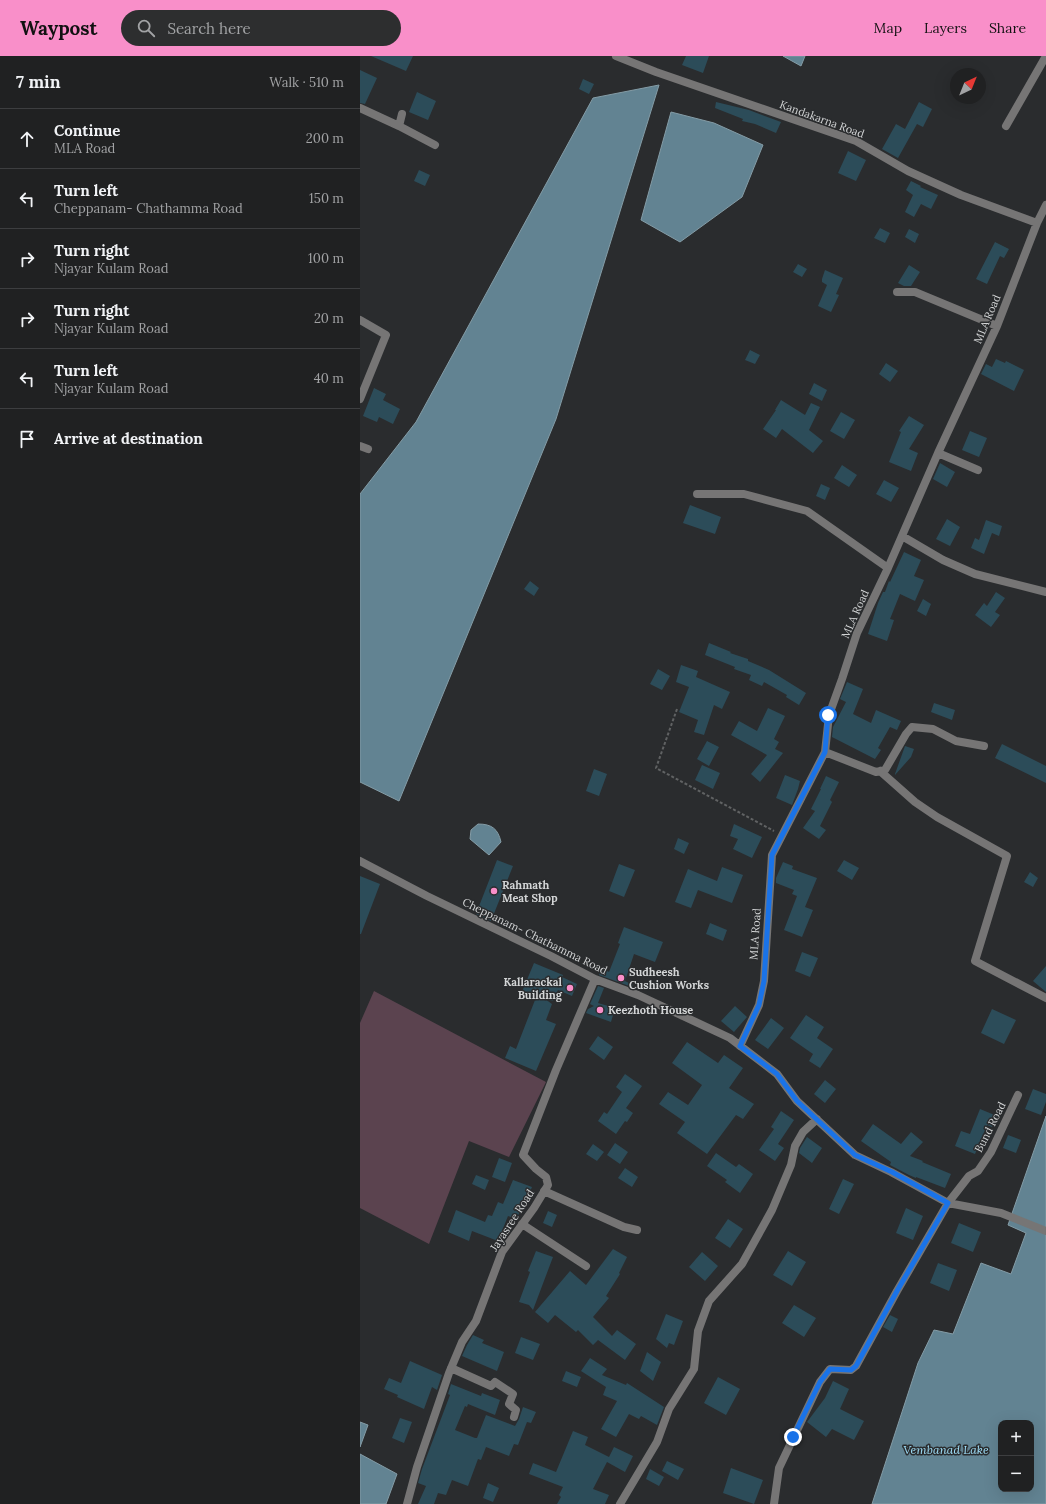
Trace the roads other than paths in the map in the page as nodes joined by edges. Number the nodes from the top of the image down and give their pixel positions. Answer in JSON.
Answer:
{"nodes":[{"id":1,"x":616,"y":56,"type":"edge"},
{"id":2,"x":1046,"y":56,"type":"edge"},
{"id":3,"x":360,"y":108,"type":"edge"},
{"id":4,"x":402,"y":114,"type":"dead end"},
{"id":5,"x":399,"y":126,"type":"junction"},
{"id":6,"x":1006,"y":126,"type":"dead end"},
{"id":7,"x":434,"y":145,"type":"dead end"},
{"id":8,"x":1046,"y":205,"type":"edge"},
{"id":9,"x":1037,"y":223,"type":"junction"},
{"id":10,"x":897,"y":292,"type":"dead end"},
{"id":11,"x":360,"y":320,"type":"edge"},
{"id":12,"x":997,"y":326,"type":"junction"},
{"id":13,"x":360,"y":399,"type":"edge"},
{"id":14,"x":360,"y":446,"type":"edge"},
{"id":15,"x":368,"y":449,"type":"dead end"},
{"id":16,"x":938,"y":453,"type":"junction"},
{"id":17,"x":978,"y":470,"type":"dead end"},
{"id":18,"x":697,"y":494,"type":"dead end"},
{"id":19,"x":902,"y":536,"type":"junction"},
{"id":20,"x":888,"y":568,"type":"junction"},
{"id":21,"x":1046,"y":592,"type":"edge"},
{"id":22,"x":984,"y":746,"type":"dead end"},
{"id":23,"x":825,"y":752,"type":"junction"},
{"id":24,"x":880,"y":771,"type":"junction"},
{"id":25,"x":360,"y":861,"type":"edge"},
{"id":26,"x":596,"y":979,"type":"junction"},
{"id":27,"x":1046,"y":998,"type":"edge"},
{"id":28,"x":740,"y":1046,"type":"junction"},
{"id":29,"x":1018,"y":1095,"type":"dead end"},
{"id":30,"x":817,"y":1119,"type":"junction"},
{"id":31,"x":544,"y":1191,"type":"junction"},
{"id":32,"x":948,"y":1203,"type":"junction"},
{"id":33,"x":522,"y":1224,"type":"junction"},
{"id":34,"x":637,"y":1230,"type":"dead end"},
{"id":35,"x":1046,"y":1231,"type":"edge"},
{"id":36,"x":586,"y":1266,"type":"dead end"},
{"id":37,"x":451,"y":1368,"type":"junction"},
{"id":38,"x":514,"y":1417,"type":"dead end"},
{"id":39,"x":408,"y":1504,"type":"edge"},
{"id":40,"x":620,"y":1504,"type":"edge"},
{"id":41,"x":774,"y":1504,"type":"edge"}],
"edges":[{"from":1,"to":9,"type":"street","name":"Kandakarna Road"},
{"from":2,"to":6,"type":"street"},
{"from":3,"to":5,"type":"street"},
{"from":4,"to":5,"type":"street"},
{"from":5,"to":7,"type":"street"},
{"from":8,"to":9,"type":"street","name":"MLA Road"},
{"from":9,"to":12,"type":"street","name":"MLA Road"},
{"from":10,"to":12,"type":"street"},
{"from":11,"to":13,"type":"street"},
{"from":12,"to":16,"type":"street","name":"MLA Road"},
{"from":14,"to":15,"type":"street"},
{"from":16,"to":17,"type":"street"},
{"from":16,"to":19,"type":"street","name":"MLA Road"},
{"from":18,"to":20,"type":"street"},
{"from":19,"to":20,"type":"street","name":"MLA Road"},
{"from":19,"to":21,"type":"street"},
{"from":20,"to":23,"type":"street","name":"MLA Road"},
{"from":22,"to":24,"type":"street"},
{"from":23,"to":24,"type":"street"},
{"from":23,"to":28,"type":"street","name":"MLA Road"},
{"from":24,"to":27,"type":"street"},
{"from":25,"to":26,"type":"street","name":"Cheppanam- Chathamma Road"},
{"from":26,"to":28,"type":"street","name":"Cheppanam- Chathamma Road"},
{"from":26,"to":31,"type":"street","name":"Jayasree Road"},
{"from":28,"to":30,"type":"street","name":"Cheppanam- Chathamma Road"},
{"from":29,"to":32,"type":"street","name":"Bund Road"},
{"from":30,"to":32,"type":"street","name":"Cheppanam- Chathamma Road"},
{"from":30,"to":40,"type":"street"},
{"from":31,"to":33,"type":"street","name":"Jayasree Road"},
{"from":31,"to":34,"type":"street"},
{"from":32,"to":35,"type":"street","name":"Cheppanam- Chathamma Road"},
{"from":32,"to":41,"type":"street","name":"Bund Road"},
{"from":33,"to":36,"type":"street"},
{"from":33,"to":37,"type":"street","name":"Jayasree Road"},
{"from":37,"to":38,"type":"street"},
{"from":37,"to":39,"type":"street","name":"Jayasree Road"}]}
